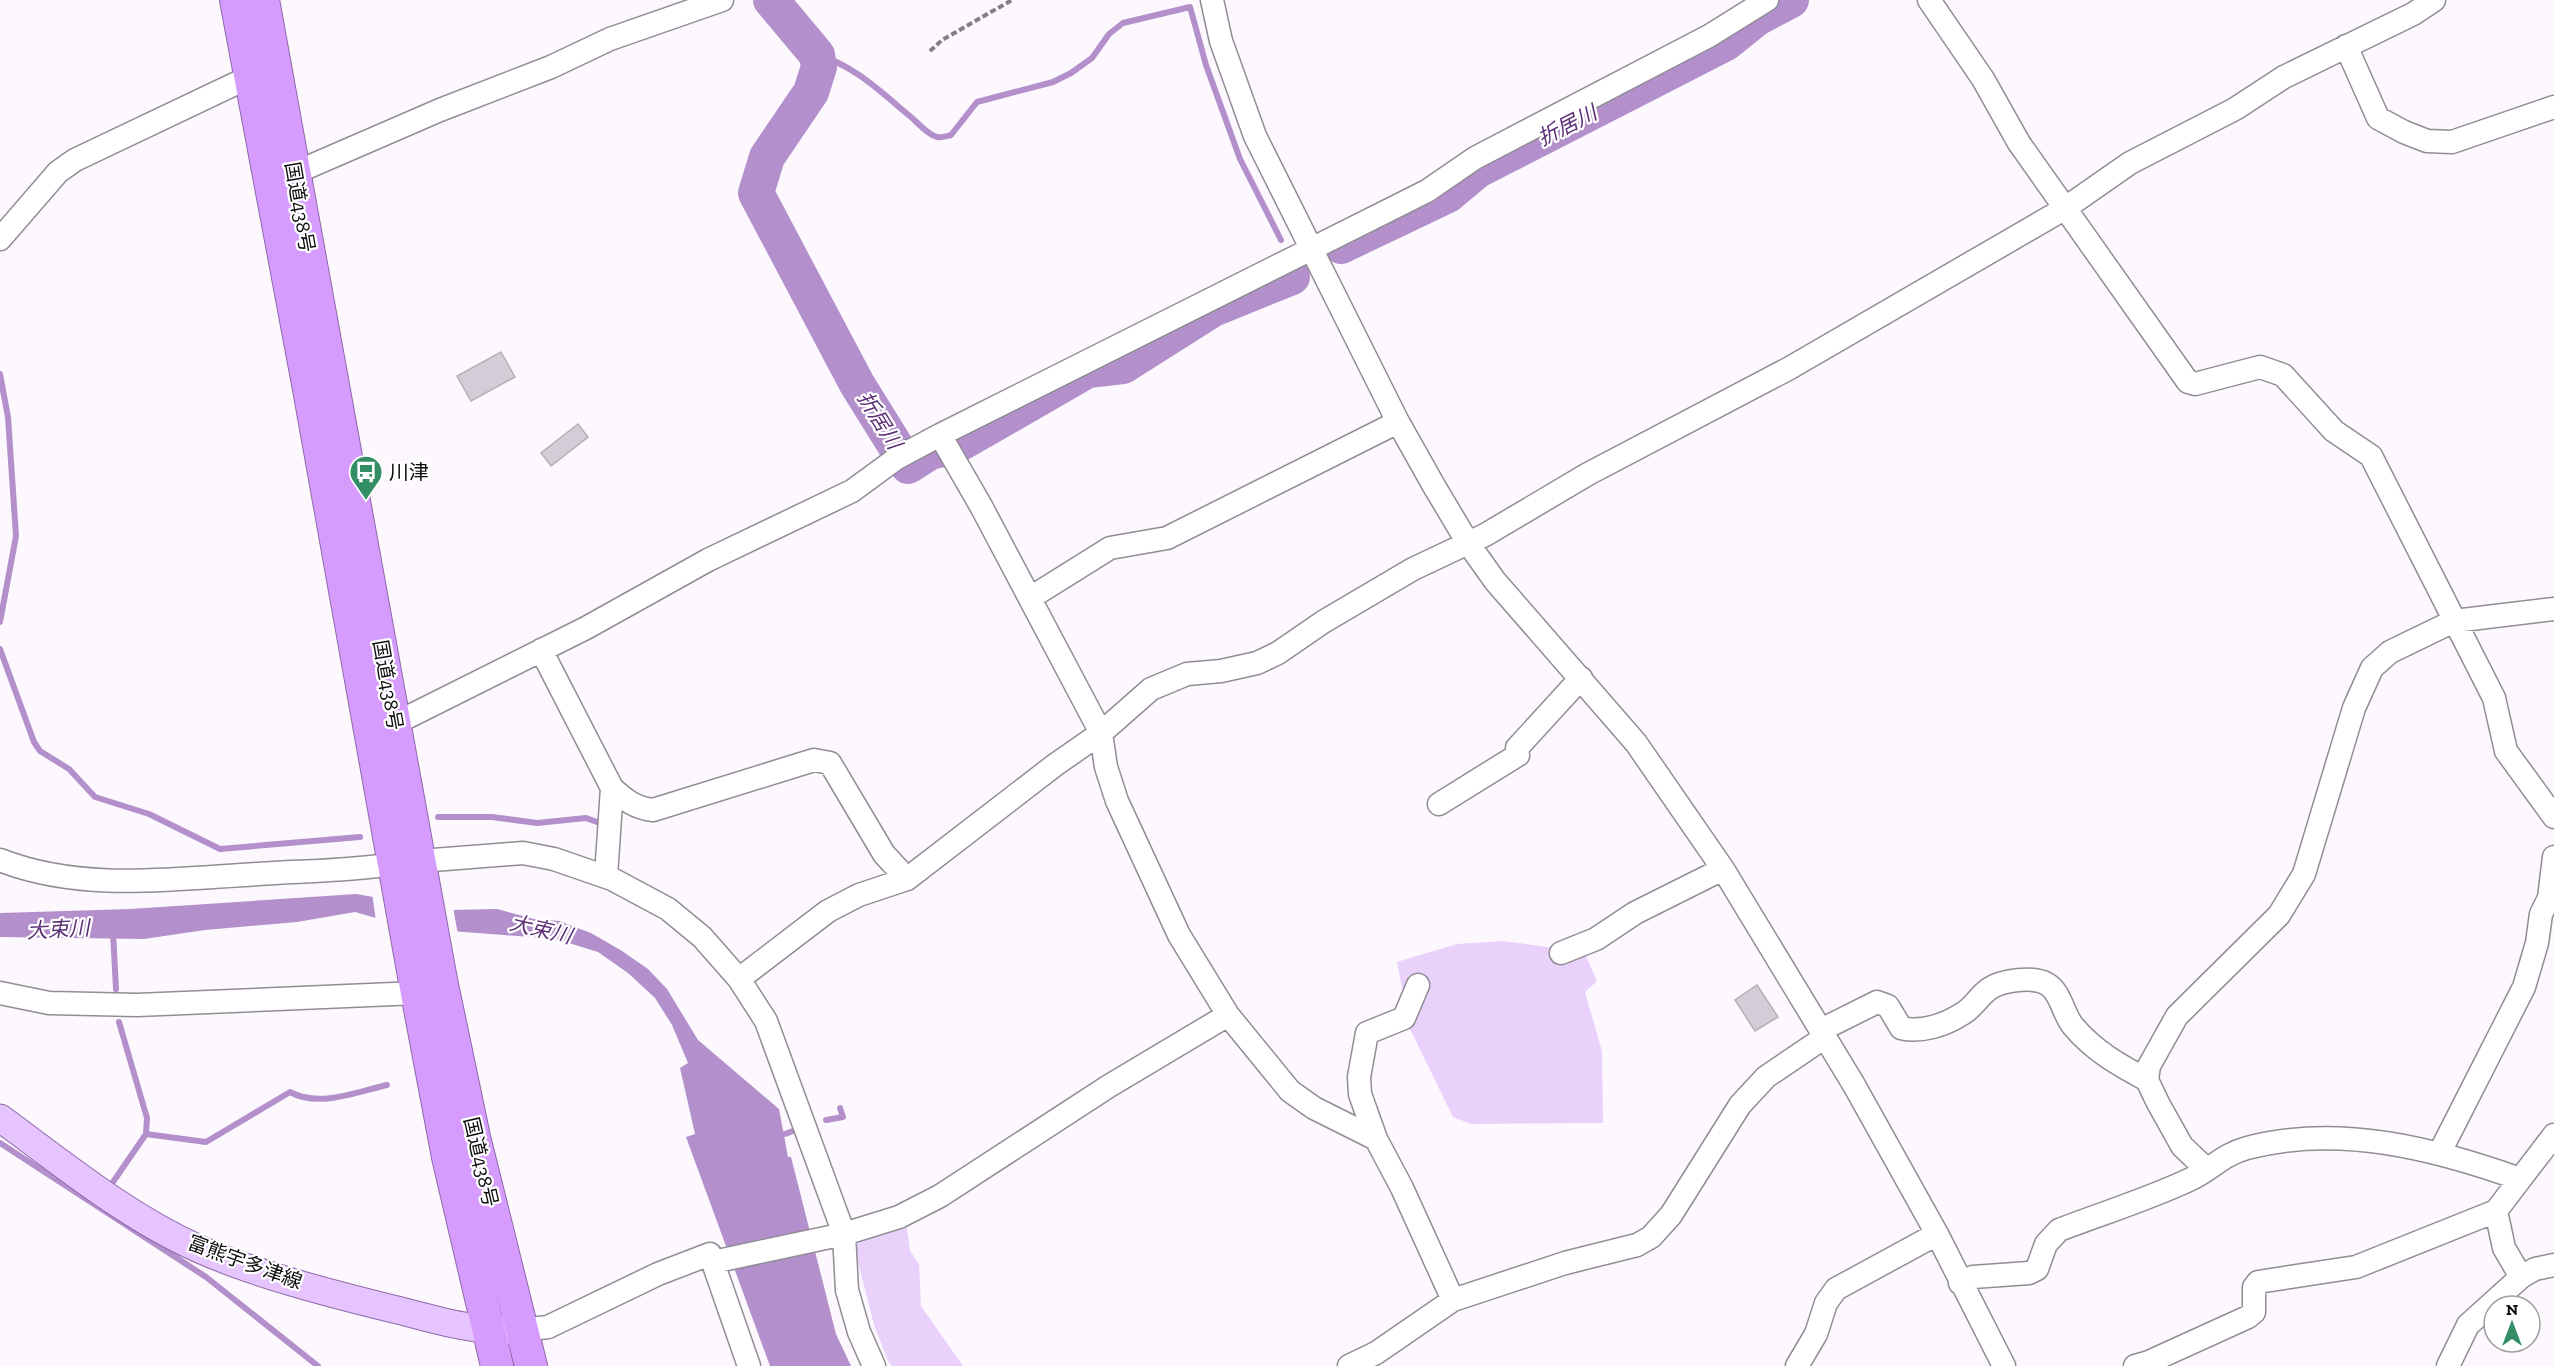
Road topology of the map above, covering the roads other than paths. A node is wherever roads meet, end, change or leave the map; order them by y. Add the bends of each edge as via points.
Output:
1 (236, 0) edge
2 (263, 0) edge
3 (722, 0) edge
4 (1212, 0) edge
5 (1767, 0) edge
6 (1929, 0) edge
7 (2434, 0) edge
8 (2346, 46) junction
9 (262, 71) junction
10 (2554, 107) edge
11 (282, 178) junction
12 (2064, 208) junction
13 (0, 239) edge
14 (1310, 250) junction
15 (1398, 422) junction
16 (946, 444) junction
17 (1468, 543) junction
18 (1030, 598) junction
19 (2554, 609) edge
20 (2454, 621) junction
21 (541, 651) junction
22 (1581, 678) junction
23 (382, 729) junction
24 (1101, 733) junction
25 (612, 788) junction
26 (1439, 804) dead end
27 (2554, 817) edge
28 (2554, 857) edge
29 (0, 860) edge
30 (408, 866) junction
31 (1722, 869) junction
32 (606, 876) junction
33 (907, 879) junction
34 (1561, 953) dead end
35 (739, 979) junction
36 (1418, 985) dead end
37 (425, 986) junction
38 (0, 993) edge
39 (1228, 1016) junction
40 (1823, 1034) junction
41 (2147, 1080) junction
42 (0, 1118) edge
43 (2554, 1135) edge
44 (1376, 1139) junction
45 (2439, 1154) junction
46 (2205, 1168) junction
47 (2520, 1179) junction
48 (2496, 1212) junction
49 (844, 1234) junction
50 (1937, 1234) junction
51 (716, 1261) junction
52 (2554, 1265) edge
53 (2521, 1277) junction
54 (1960, 1283) junction
55 (1453, 1300) junction
56 (522, 1330) junction
57 (487, 1331) junction
58 (497, 1366) edge
59 (531, 1366) edge
60 (749, 1366) edge
61 (874, 1366) edge
62 (1349, 1366) edge
63 (1797, 1366) edge
64 (2004, 1366) edge
65 (2135, 1366) edge
66 (2448, 1366) edge

1 - 9 highway, 国道438号
2 - 9 highway, 国道438号
3 - 11 street via 610,39
4 - 14 street via 1243,106
5 - 14 street via 1709,36 1475,158 1426,191
6 - 12 street
7 - 8 street
8 - 10 street via 2378,118 2427,141 2452,142
8 - 12 street via 2130,163
9 - 11 highway, 国道438号
9 - 13 street via 75,160 58,172
11 - 23 highway, 国道438号
12 - 17 street via 1788,369 1588,474
12 - 20 street via 2188,382 2195,384 2260,368 2271,369 2283,375 2334,430 2371,456
14 - 15 street
14 - 16 street
15 - 17 street
15 - 18 street via 1167,538 1110,548
16 - 18 street
16 - 21 street via 902,456 852,491 708,560
17 - 22 street via 1538,633
17 - 24 street via 1413,569 1257,663 1168,680 1151,689
18 - 24 street
19 - 20 street
20 - 27 street via 2494,698 2506,751
20 - 41 street via 2390,652 2372,668 2354,708 2304,874 2292,898 2177,1016 2149,1066
21 - 23 street
21 - 25 street
22 - 26 street via 1517,748 1518,755
22 - 31 street via 1636,743
23 - 30 highway, 国道438号
24 - 33 street
24 - 39 street via 1117,801 1179,935
25 - 32 street
25 - 33 street via 625,800 652,810 814,760 824,761 830,763 884,854
28 - 45 street via 2549,898 2541,914 2524,987
29 - 30 street via 96,881
30 - 32 street via 523,853
30 - 37 highway, 国道438号
31 - 34 street via 1635,913 1596,939
31 - 40 street
32 - 35 street via 668,909 702,937
33 - 35 street via 828,911
35 - 49 street via 766,1021
36 - 44 street via 1404,1017 1367,1033 1360,1094
37 - 38 street via 137,1005 49,1003
37 - 56 highway, 国道438号 via 474,1137
37 - 57 highway, 国道438号 via 448,1157
39 - 44 street via 1290,1091 1314,1108
39 - 49 street via 1109,1086 940,1196 899,1217
40 - 41 street via 1876,1002 1888,1006 1901,1028 1924,1029 1962,1014 1990,988 2031,980 2048,984 2071,1024 2109,1060
40 - 50 street
40 - 55 street via 1766,1077 1740,1105 1671,1215 1651,1238
41 - 46 street via 2182,1146
42 - 57 main road, 富熊宇多津線 via 106,1196 197,1248 364,1302
43 - 47 street
44 - 55 street
45 - 46 street via 2387,1142 2308,1138 2245,1149
45 - 47 street
46 - 54 street via 2193,1178 2059,1230 2046,1244 2037,1269 2029,1273 1973,1277
47 - 48 street
48 - 53 street via 2504,1248
48 - 65 street via 2356,1268 2258,1282 2254,1287 2254,1312 2248,1317
49 - 51 street
49 - 61 street via 847,1290
50 - 54 street
50 - 63 street via 1836,1289
51 - 56 street via 710,1254 658,1274 548,1327
51 - 60 street
52 - 53 street
53 - 66 street via 2468,1325
54 - 64 street
55 - 62 street via 1376,1353
56 - 57 main road, 富熊宇多津線
56 - 59 highway, 国道438号
57 - 58 highway, 国道438号

